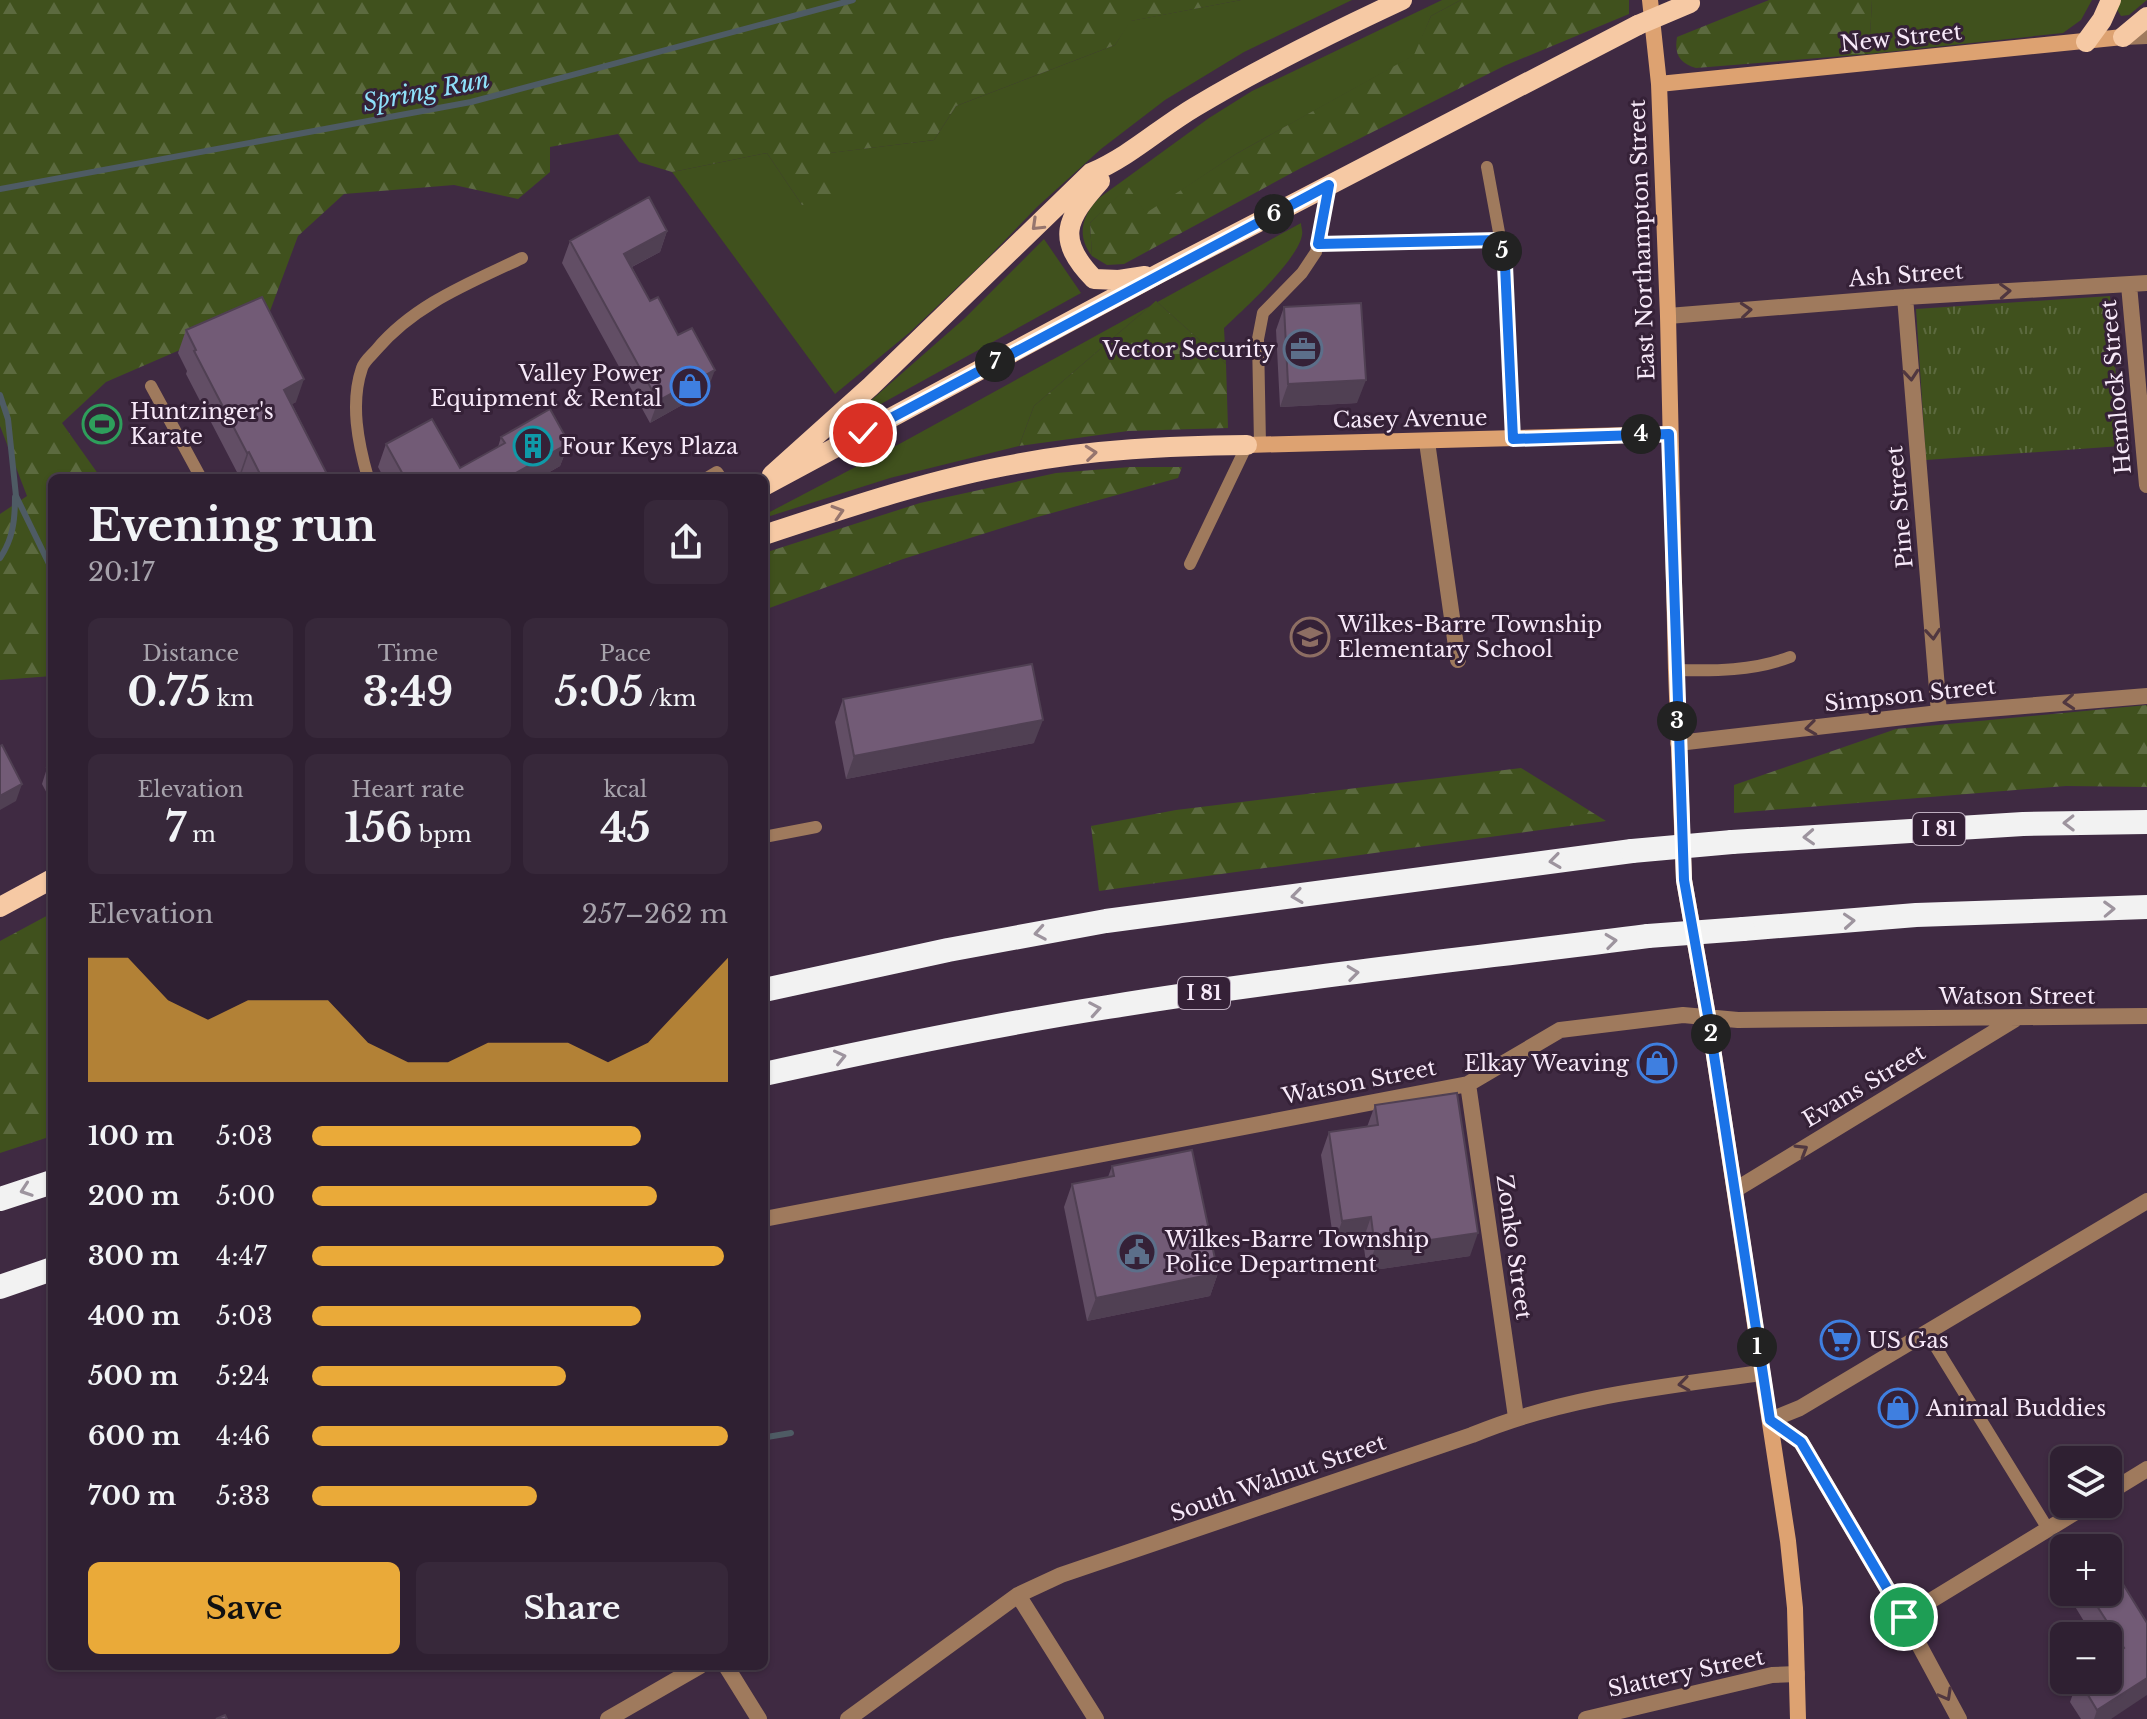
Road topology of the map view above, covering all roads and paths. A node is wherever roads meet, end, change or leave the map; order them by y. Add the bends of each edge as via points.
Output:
1 (1402, 0) edge
2 (1650, 0) edge
3 (2111, 0) edge
4 (1695, 2) edge
5 (2147, 17) edge
6 (2147, 36) edge
7 (2123, 37) junction
8 (2086, 42) junction
9 (1659, 84) junction
10 (1119, 161) junction
11 (1487, 167) dead end
12 (1329, 185) junction
13 (1500, 240) junction
14 (1318, 244) junction
15 (522, 258) dead end
16 (1160, 273) junction
17 (2147, 283) edge
18 (2129, 285) junction
19 (1905, 297) junction
20 (1668, 316) junction
21 (151, 386) dead end
22 (1669, 434) junction
23 (1513, 439) junction
24 (1427, 442) junction
25 (1254, 445) junction
26 (199, 474) edge
27 (367, 474) edge
28 (768, 480) edge
29 (768, 483) edge
30 (2147, 485) edge
31 (768, 534) edge
32 (1190, 564) dead end
33 (1790, 657) dead end
34 (1458, 660) dead end
35 (1676, 670) junction
36 (2147, 696) edge
37 (1939, 713) junction
38 (1678, 743) junction
39 (2147, 822) edge
40 (816, 827) dead end
41 (768, 836) edge
42 (48, 881) edge
43 (0, 907) edge
44 (2147, 907) edge
45 (768, 989) edge
46 (1708, 1016) junction
47 (2147, 1016) edge
48 (2015, 1019) junction
49 (768, 1073) edge
50 (1468, 1084) junction
51 (48, 1183) edge
52 (1735, 1190) junction
53 (0, 1199) edge
54 (2147, 1201) edge
55 (768, 1218) edge
56 (48, 1270) edge
57 (0, 1287) edge
58 (1926, 1331) junction
59 (1761, 1373) junction
60 (1516, 1417) junction
61 (1770, 1420) junction
62 (2147, 1469) edge
63 (2122, 1484) edge
64 (2066, 1518) edge
65 (2048, 1529) junction
66 (1018, 1595) junction
67 (1904, 1617) junction
68 (693, 1670) edge
69 (728, 1670) edge
70 (1797, 1674) junction
71 (608, 1719) edge
72 (759, 1719) edge
73 (848, 1719) edge
74 (1096, 1719) edge
75 (1586, 1719) edge
76 (1798, 1719) edge
77 (1959, 1719) edge

1 - 10 main road via 1245,78
2 - 9 main road, East Northampton Street
3 - 8 main road
4 - 12 main road, bridge via 1638,25
5 - 7 main road
6 - 7 street, New Street
7 - 8 main road, New Street
8 - 9 main road, New Street
9 - 20 main road, East Northampton Street
10 - 16 main road via 1078,206 1068,240 1077,261 1094,279
10 -> 28 main road via 1091,173
11 - 13 lane
12 - 14 lane
12 - 16 main road
13 - 14 lane
13 - 23 lane
14 - 25 lane via 1302,273 1263,313
15 - 27 lane via 422,307 362,365 356,423
16 - 29 main road
17 - 18 street, Ash Street
19 -> 18 street, Ash Street
18 - 30 street, Hemlock Street
20 -> 19 street, Ash Street
19 -> 37 street, Pine Street
20 - 22 main road, East Northampton Street
21 - 26 lane
22 - 23 main road, Casey Avenue
22 - 35 main road, East Northampton Street
23 - 24 main road, Casey Avenue
24 - 25 main road, Casey Avenue
24 - 34 street
31 -> 25 main road via 1016,464 1152,446
25 - 32 lane
33 - 35 lane via 1721,671
35 - 38 main road, East Northampton Street
36 -> 37 street, Simpson Street
37 -> 38 street, Simpson Street
38 - 46 main road, East Northampton Street via 1684,880
39 -> 45 highway, I 81, bridge via 2023,824 1632,851 1106,921
40 - 41 lane
42 - 43 main road
49 -> 44 highway, I 81, bridge via 1107,1007 1648,936 1916,915
46 - 48 street, Watson Street
46 - 50 street, Watson Street via 1560,1030
46 - 52 main road, East Northampton Street
47 - 48 street, Watson Street
52 -> 48 street, Evans Street
50 - 55 street, Watson Street
50 - 60 street, Zonko Street
51 -> 53 highway
52 - 59 main road, East Northampton Street
54 - 58 street
56 - 57 highway
58 - 61 street via 1800,1408
58 - 65 lane
59 -> 60 street, South Walnut Street via 1595,1397
59 - 61 main road, East Northampton Street
60 - 66 street, South Walnut Street via 1061,1575
61 - 67 street via 1801,1442
61 - 70 main road, East Northampton Street via 1788,1541
62 - 63 street
64 - 65 street
65 - 67 street
66 - 73 street, South Walnut Street
66 - 74 street
67 -> 77 street
68 - 71 street
69 - 72 street
70 - 75 street, Slattery Street via 1772,1675
70 - 76 main road, East Northampton Street

